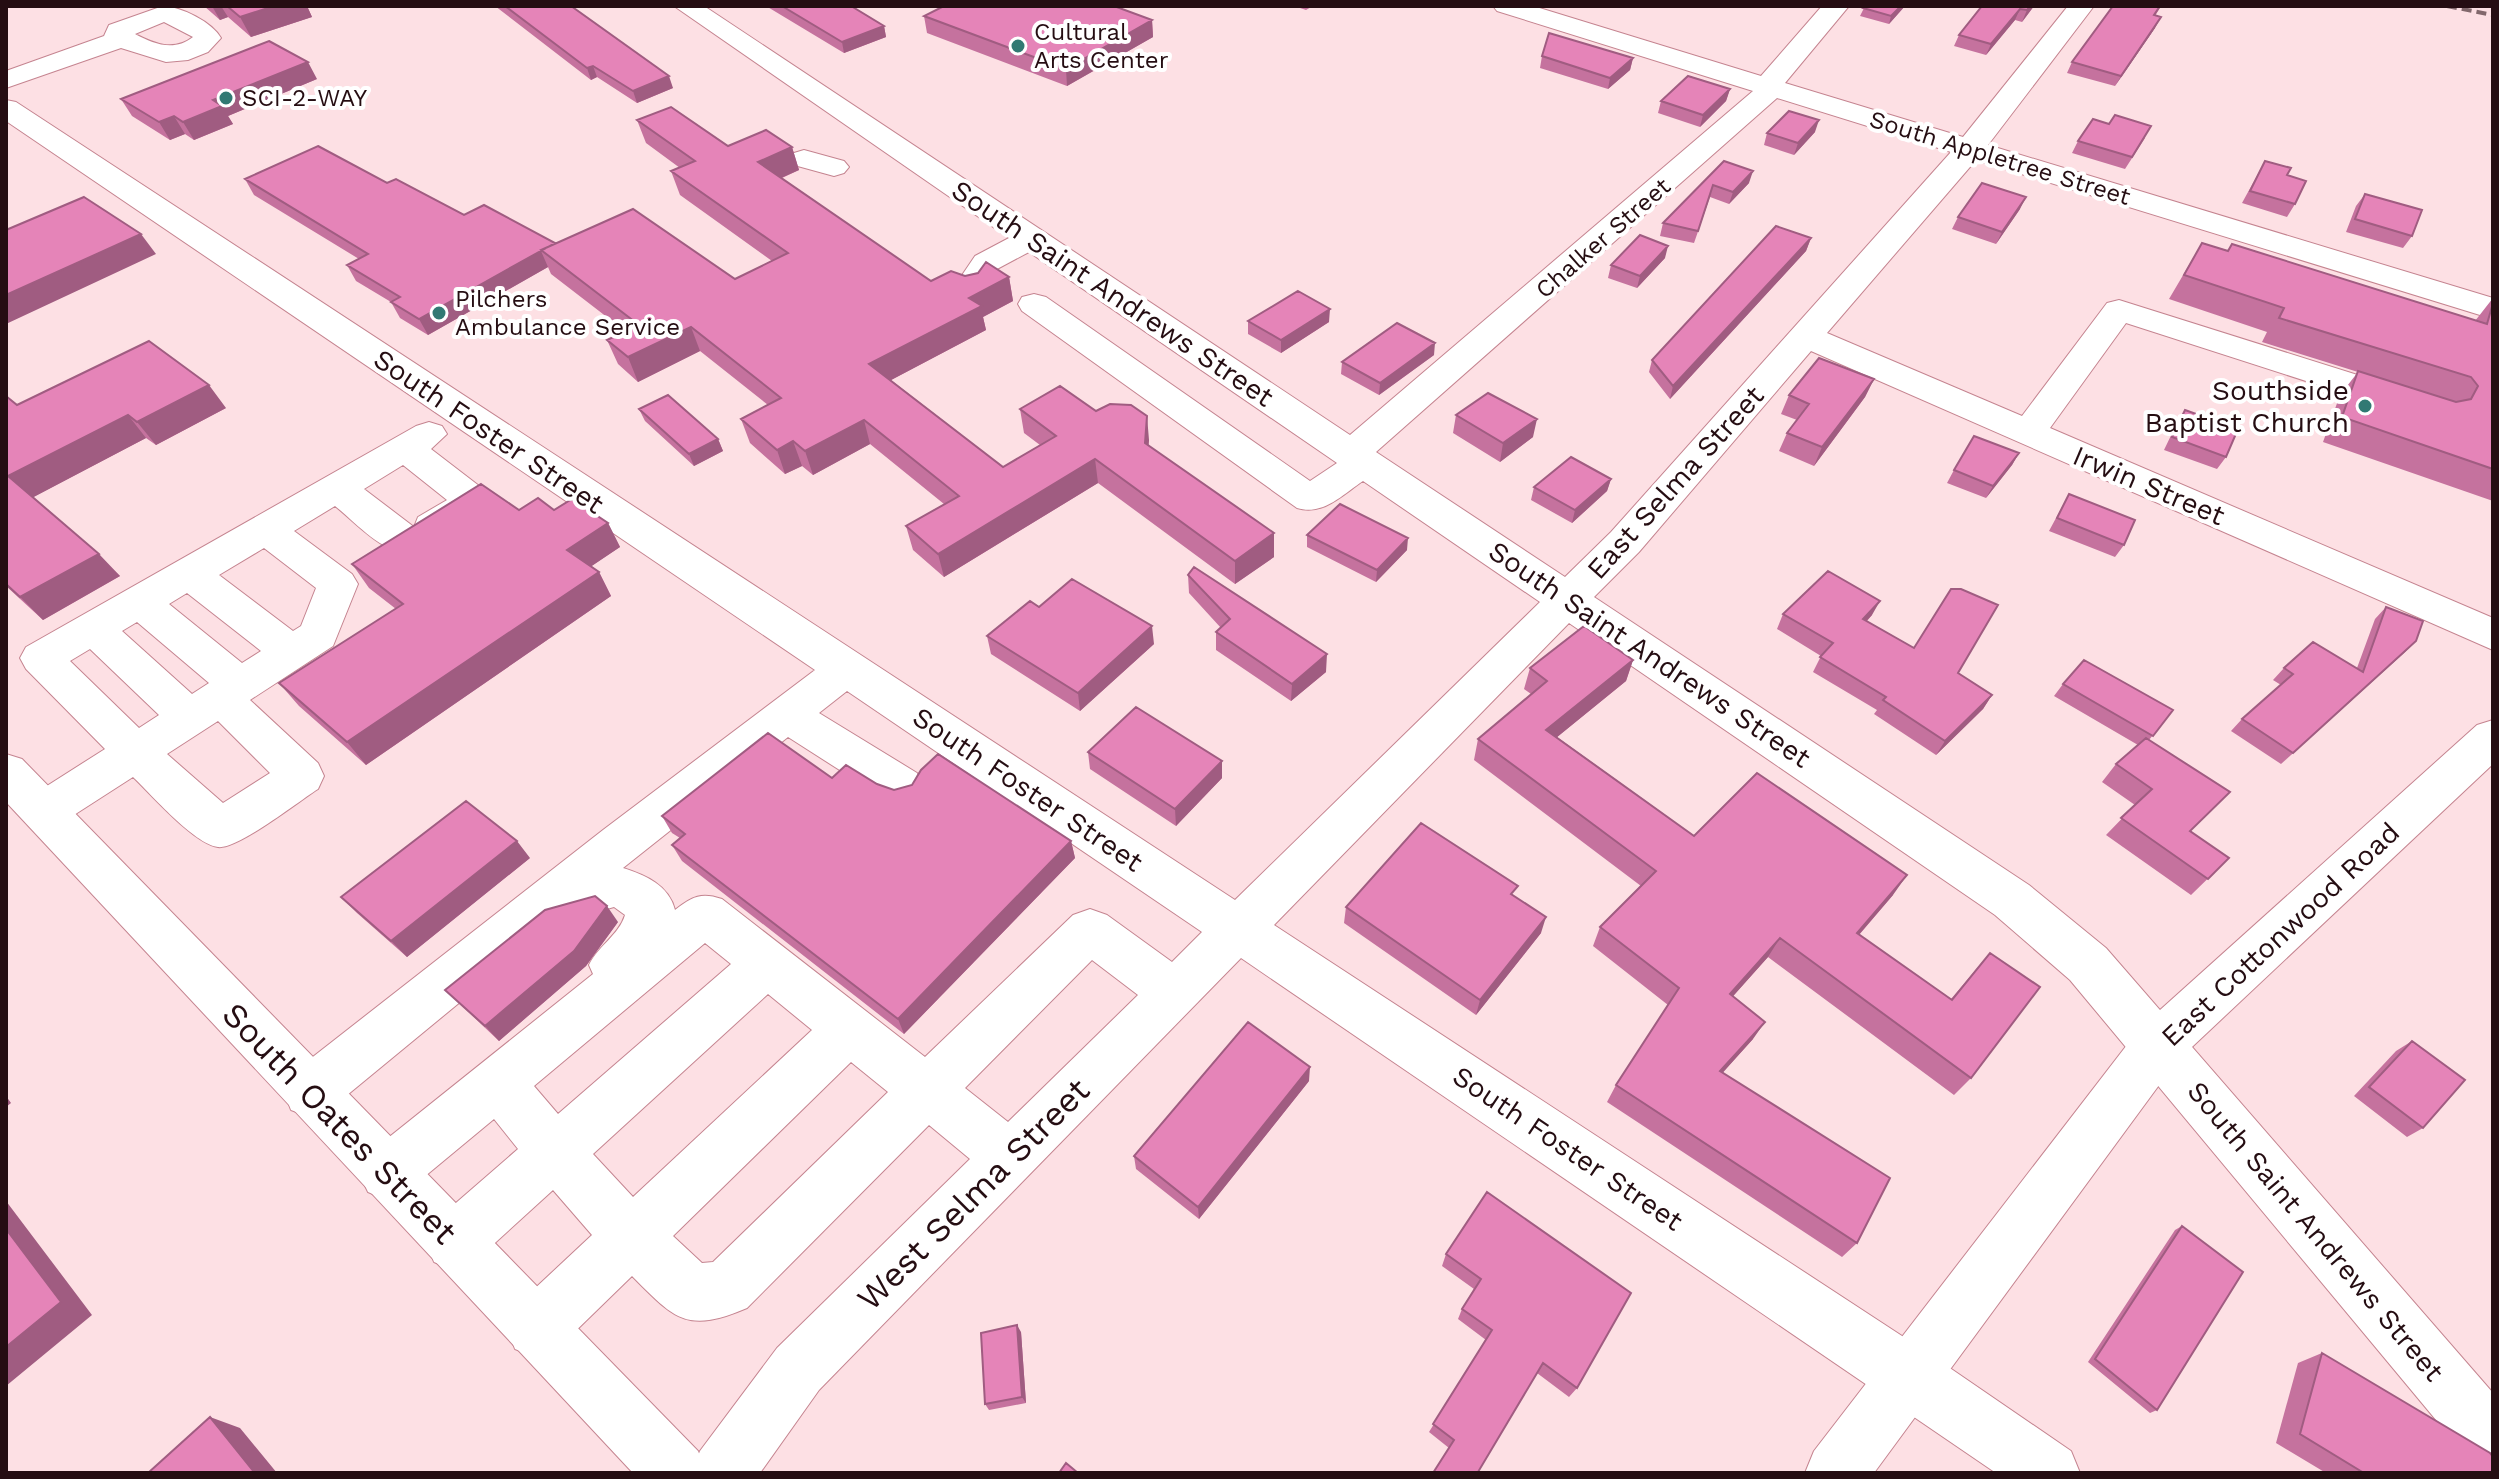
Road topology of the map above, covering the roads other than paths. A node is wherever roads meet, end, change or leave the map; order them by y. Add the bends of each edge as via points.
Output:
1 (687, 6) edge
2 (1506, 6) edge
3 (1836, 6) edge
4 (2081, 6) edge
5 (170, 9) edge
6 (123, 38) junction
7 (6, 80) edge
8 (1769, 87) junction
9 (6, 108) edge
10 (1970, 148) junction
11 (795, 149) edge
12 (834, 167) dead end
13 (1033, 239) junction
14 (1089, 277) junction
15 (970, 287) edge
16 (2493, 309) edge
17 (1805, 336) junction
18 (1235, 374) junction
19 (1181, 406) junction
20 (2436, 412) edge
21 (463, 414) junction
22 (2028, 433) junction
23 (405, 448) junction
24 (1358, 457) junction
25 (337, 488) junction
26 (266, 530) junction
27 (371, 562) junction
28 (189, 573) junction
29 (1569, 599) junction
30 (139, 602) junction
31 (93, 628) junction
32 (2493, 635) edge
33 (291, 652) junction
34 (846, 669) junction
35 (217, 700) junction
36 (897, 702) junction
37 (787, 715) junction
38 (2493, 737) edge
39 (843, 749) junction
40 (136, 753) junction
41 (6, 772) edge
42 (901, 786) edge
43 (44, 811) junction
44 (619, 844) junction
45 (543, 905) junction
46 (705, 914) junction
47 (1239, 929) junction
48 (767, 963) junction
49 (1174, 993) junction
50 (848, 1030) junction
51 (2158, 1045) junction
52 (499, 1083) junction
53 (925, 1089) junction
54 (310, 1092) junction
55 (554, 1153) junction
56 (1010, 1157) junction
57 (387, 1173) junction
58 (631, 1239) junction
59 (454, 1242) junction
60 (536, 1328) junction
61 (1907, 1374) junction
62 (2493, 1440) edge
63 (676, 1473) edge
64 (722, 1473) edge
65 (1836, 1473) edge
66 (2049, 1473) edge

1 - 13 street, South Saint Andrews Street
2 - 8 street, South Appletree Street
3 - 8 street, Chalker Street
4 - 10 street, East Selma Street
5 - 6 street via 118,31
5 - 6 street via 206,34 205,42 159,55
6 - 7 street
8 - 10 street, South Appletree Street
8 - 24 street, Chalker Street via 1764,97
9 - 21 street, South Foster Street
10 - 16 street, South Appletree Street
10 - 17 street, East Selma Street
11 - 12 street
13 - 14 street, South Saint Andrews Street
13 - 15 street via 983,264 972,275
14 - 18 street, South Saint Andrews Street
14 - 19 street via 1017,306
17 - 22 street, Irwin Street
17 - 29 street, East Selma Street
18 - 19 street
18 - 24 street, South Saint Andrews Street
19 - 24 street, Chalker Street via 1310,499
20 - 22 street via 2119,310
21 - 23 street
21 - 34 street, South Foster Street
22 - 32 street, Irwin Street
23 - 25 street
23 - 27 street via 474,501
24 - 29 street, South Saint Andrews Street
25 - 26 street
25 - 27 street
26 - 27 street
26 - 28 street
27 - 33 street via 318,635
28 - 30 street
28 - 33 street
29 - 47 street, East Selma Street
29 - 51 street, South Saint Andrews Street via 2012,900 2088,964
30 - 31 street
30 - 35 street
31 - 35 street
31 - 40 street via 41,658
33 - 35 street
34 - 36 street, South Foster Street
34 - 37 street
35 - 40 street
35 - 40 street via 302,776 220,829
36 - 39 street
36 - 47 street, South Foster Street
37 - 39 street
37 - 44 street
38 - 51 street, East Cottonwood Road
39 - 42 street
40 - 43 street
41 - 43 street, South Oates Street
43 - 54 street, South Oates Street
44 - 45 street
44 - 46 street
45 - 52 street via 603,886 632,890 651,907 648,926 635,947 544,1021
45 - 54 street
46 - 48 street
46 - 52 street
47 - 49 street, West Selma Street
47 - 61 street, South Foster Street
48 - 50 street
48 - 55 street
49 - 53 street via 1090,930
49 - 56 street, West Selma Street
50 - 53 street
50 - 58 street
51 - 61 street, East Cottonwood Road
51 - 62 street, South Saint Andrews Street
52 - 55 street
52 - 57 street
53 - 56 street
53 - 58 street via 727,1288 693,1294
54 - 57 street, South Oates Street
55 - 58 street
55 - 59 street
56 - 64 street, West Selma Street via 798,1369
57 - 59 street, South Oates Street
58 - 60 street
59 - 60 street, South Oates Street
60 - 63 street, South Oates Street
61 - 65 street, East Cottonwood Road
61 - 66 street, South Foster Street

